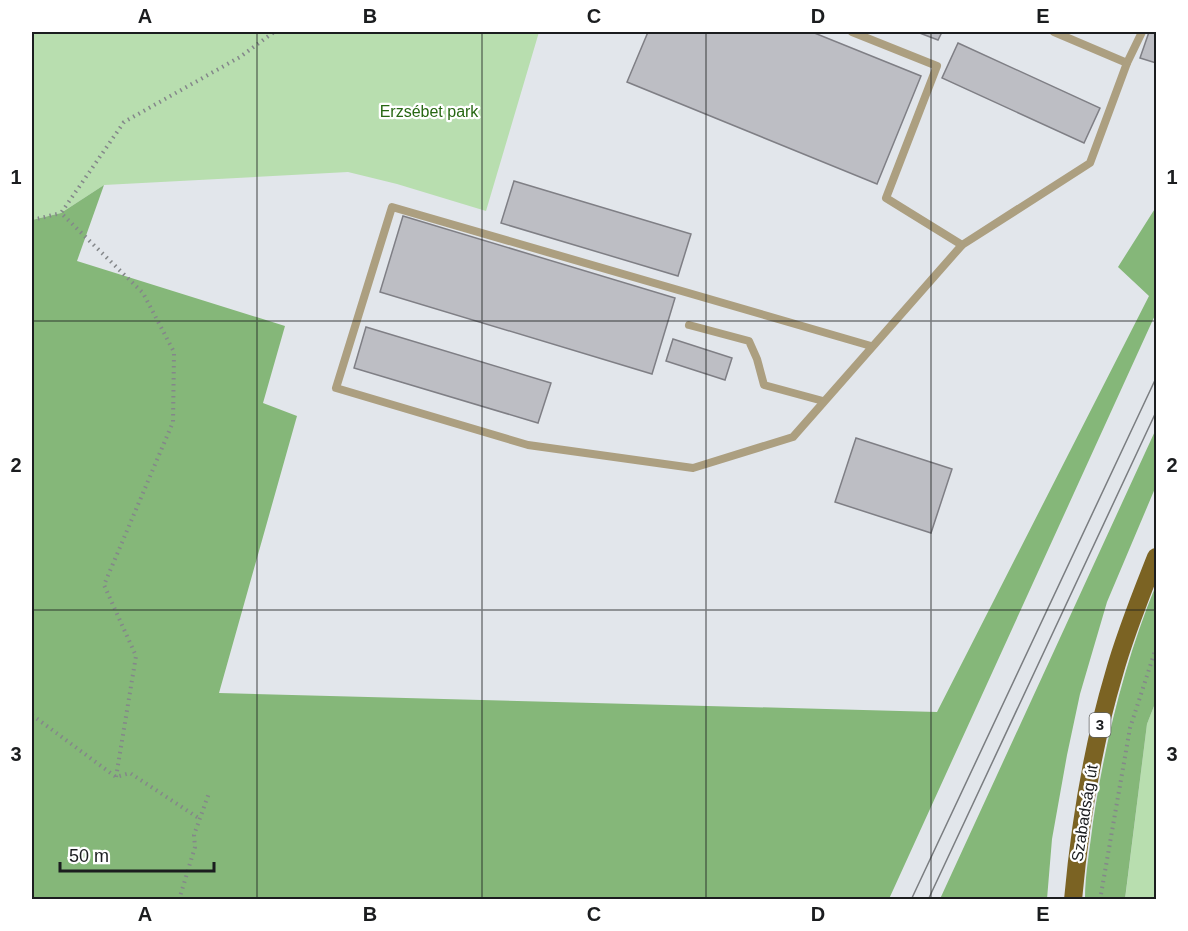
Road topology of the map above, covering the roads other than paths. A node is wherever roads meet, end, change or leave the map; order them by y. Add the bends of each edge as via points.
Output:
1 (852, 32) edge
2 (1054, 32) edge
3 (1142, 32) edge
4 (1127, 63) junction
5 (962, 245) junction
6 (689, 325) dead end
7 (871, 346) junction
8 (824, 401) junction
9 (1156, 557) edge
10 (1073, 900) edge

1 - 5 lane via 937,66 886,198
2 - 4 lane
3 - 4 lane
4 - 5 lane via 1090,163
5 - 7 lane
6 - 8 lane via 749,341 764,386
7 - 8 lane
7 - 8 lane via 392,207 336,388 528,445 693,468 792,437
9 - 10 main road, Szabadság út / 3 via 1114,673 1099,731 1081,823

